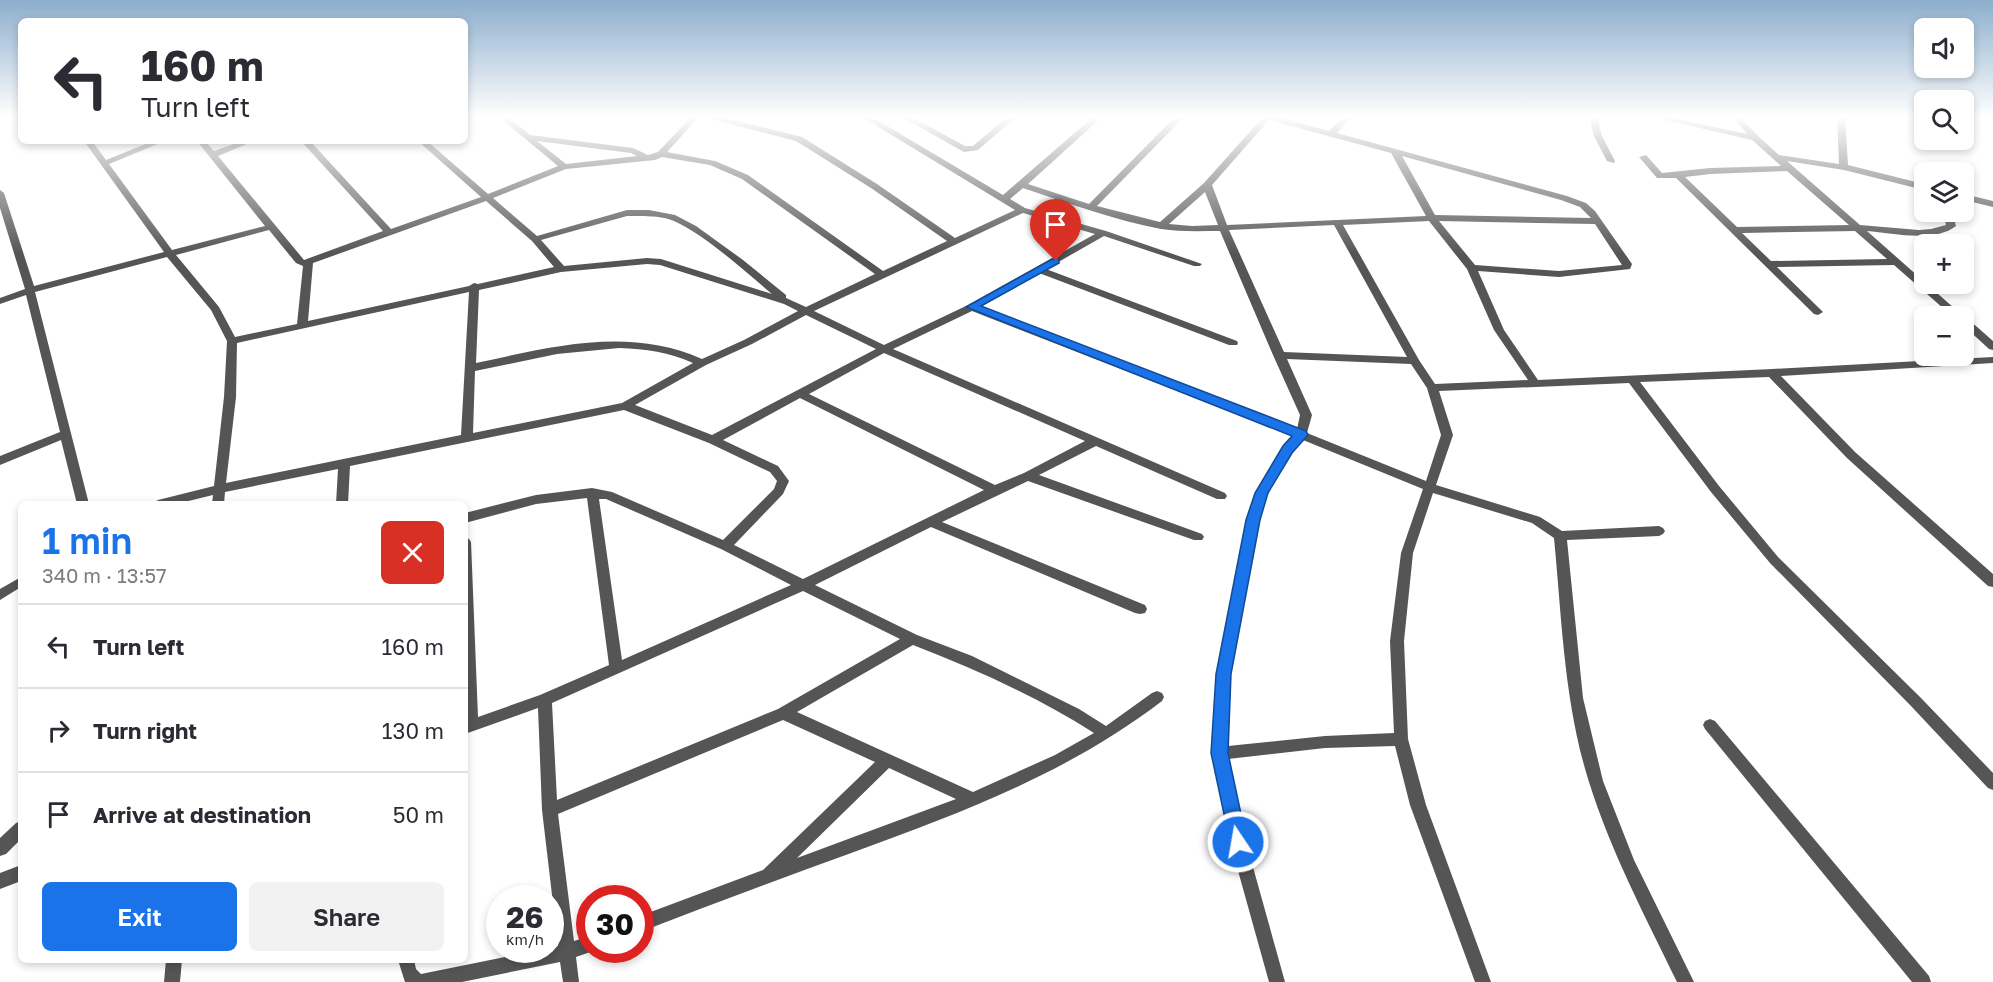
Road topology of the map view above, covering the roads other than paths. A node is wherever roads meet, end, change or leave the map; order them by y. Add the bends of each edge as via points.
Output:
1 (105, 163) edge
2 (218, 163) edge
3 (325, 163) edge
4 (447, 163) edge
5 (559, 163) edge
6 (602, 163) edge
7 (711, 163) edge
8 (837, 163) edge
9 (948, 163) edge
10 (1047, 163) edge
11 (1135, 163) edge
12 (1228, 163) edge
13 (1401, 163) edge
14 (1435, 163) edge
15 (1648, 163) edge
16 (1783, 163) edge
17 (1816, 163) edge
18 (1844, 163) edge
19 (564, 167) junction
20 (1844, 167) junction
21 (1789, 168) junction
22 (1678, 175) junction
23 (1914, 184) edge
24 (1208, 185) junction
25 (1021, 186) junction
26 (0, 193) edge
27 (1007, 196) junction
28 (486, 198) junction
29 (1974, 199) edge
30 (1993, 204) edge
31 (1092, 206) junction
32 (1022, 210) junction
33 (1432, 218) junction
34 (1596, 221) junction
35 (1337, 222) junction
36 (1950, 222) edge
37 (1161, 226) junction
38 (271, 227) junction
39 (1858, 228) junction
40 (1225, 229) junction
41 (1733, 230) junction
42 (389, 232) junction
43 (1103, 233) junction
44 (535, 239) junction
45 (955, 242) junction
46 (170, 254) junction
47 (308, 262) junction
48 (1896, 262) junction
49 (1197, 264) dead end
50 (1767, 264) junction
51 (1472, 268) junction
52 (561, 269) junction
53 (1040, 270) junction
54 (881, 274) junction
55 (474, 286) junction
56 (30, 290) junction
57 (0, 301) edge
58 (788, 302) junction
59 (1947, 306) edge
60 (972, 307) junction
61 (807, 310) junction
62 (1818, 312) dead end
63 (302, 325) junction
64 (1974, 330) edge
65 (232, 340) junction
66 (1233, 343) dead end
67 (1993, 347) edge
68 (884, 349) junction
69 (1278, 355) junction
70 (1993, 360) edge
71 (1414, 361) junction
72 (702, 363) junction
73 (471, 368) junction
74 (1772, 374) junction
75 (1632, 379) junction
76 (1535, 383) junction
77 (1432, 388) junction
78 (800, 394) junction
79 (625, 406) junction
80 (66, 434) junction
81 (1299, 434) junction
82 (467, 438) junction
83 (713, 440) junction
84 (1094, 442) junction
85 (0, 461) edge
86 (344, 464) junction
87 (1028, 477) junction
88 (1429, 487) junction
89 (219, 489) junction
90 (994, 490) junction
91 (592, 492) junction
92 (1221, 496) dead end
93 (82, 501) edge
94 (170, 501) edge
95 (218, 501) edge
96 (342, 501) edge
97 (468, 517) edge
98 (930, 522) junction
99 (1659, 531) dead end
100 (1560, 536) junction
101 (1198, 537) dead end
102 (725, 546) junction
103 (1993, 582) edge
104 (18, 583) edge
105 (803, 585) junction
106 (0, 595) edge
107 (1140, 609) dead end
108 (912, 639) junction
109 (616, 667) junction
110 (1157, 697) dead end
111 (545, 700) junction
112 (783, 713) junction
113 (1710, 725) dead end
114 (468, 727) edge
115 (1105, 733) junction
116 (1401, 739) junction
117 (1220, 753) junction
118 (887, 760) junction
119 (1993, 783) edge
120 (974, 800) junction
121 (550, 810) junction
122 (18, 831) edge
123 (0, 849) edge
124 (18, 874) edge
125 (767, 876) junction
126 (0, 881) edge
127 (654, 919) edge
128 (576, 949) edge
129 (568, 952) junction
130 (174, 963) edge
131 (407, 963) edge
132 (172, 982) edge
133 (571, 982) edge
134 (1277, 982) edge
135 (1482, 982) edge
136 (1686, 982) edge
137 (1923, 982) edge

1 - 46 street
2 - 38 street
3 - 42 street
4 - 28 street
5 - 19 street
6 - 19 street
7 - 54 street via 745,177
8 - 45 street
9 - 27 street
10 - 25 street
11 - 31 street
12 - 24 street
13 - 33 street
14 - 34 street via 1564,198 1583,205
15 - 22 street via 1660,176
16 - 21 street
17 - 20 street
18 - 20 street
19 - 28 street
20 - 23 street
21 - 22 street
21 - 39 street
22 - 41 street
24 - 37 street
24 - 40 street
25 - 27 street
25 - 31 street
26 - 56 street
27 - 32 street
28 - 42 street
28 - 44 street
29 - 30 street
31 - 37 street
32 - 43 street
32 - 45 street
33 - 34 street
33 - 35 street
33 - 51 street
34 - 51 street via 1627,267 1559,274
35 - 40 street
35 - 71 street
36 - 39 street via 1951,226 1944,230 1925,232
37 - 40 street
38 - 46 street
38 - 47 street via 299,261
39 - 41 street
39 - 48 street
40 - 69 street
41 - 50 street
42 - 47 street
43 - 49 street
43 - 53 street
44 - 52 street
44 - 58 street via 627,213 675,218 740,262
45 - 54 street
46 - 56 street
46 - 65 street via 215,309
47 - 63 street
48 - 50 street
48 - 59 street
50 - 62 street
51 - 76 street via 1498,330
52 - 55 street
52 - 58 street via 661,262
53 - 60 street
53 - 66 street
54 - 61 street
55 - 63 street
55 - 73 street
56 - 57 street
56 - 80 street
58 - 61 street
60 - 68 street
60 - 81 street
61 - 68 street
61 - 72 street
63 - 65 street
64 - 67 street
65 - 89 street
68 - 78 street
68 - 84 street
69 - 71 street
69 - 81 street via 1306,415
70 - 74 street
71 - 77 street
72 - 73 street via 692,356 657,348 596,345
72 - 79 street
73 - 82 street
74 - 75 street
74 - 103 street via 1814,419
75 - 76 street
75 - 119 street via 1774,560
76 - 77 street
77 - 88 street via 1447,435
78 - 83 street
78 - 90 street
79 - 82 street
79 - 83 street
80 - 85 street
80 - 93 street
81 - 88 street
81 - 117 street via 1261,493 1253,520 1224,674
82 - 86 street
83 - 102 street via 774,469 783,482 779,491
84 - 87 street
84 - 92 street
86 - 89 street
86 - 96 street
87 - 90 street
87 - 101 street
88 - 100 street via 1536,520
88 - 116 street via 1407,553 1397,641
89 - 94 street
89 - 95 street
90 - 98 street
91 - 97 street via 561,494
91 - 102 street via 608,495
91 - 109 street
98 - 105 street
98 - 107 street
99 - 100 street
100 - 136 street via 1576,698 1596,781 1627,863
102 - 105 street
104 - 106 lane
105 - 108 street
105 - 109 street
108 - 112 street
108 - 115 street via 967,660 1074,713
109 - 111 street
110 - 115 street
111 - 114 street
111 - 121 street
112 - 118 street
112 - 121 street
113 - 137 street
115 - 120 street via 1031,775
116 - 117 street
116 - 135 street via 1418,805
117 - 134 street via 1238,842
118 - 120 street
118 - 125 street
120 - 125 street
121 - 129 street
122 - 123 street
124 - 126 street
125 - 127 street
128 - 129 street
129 - 131 street via 422,982 411,976
129 - 133 street
130 - 132 street

